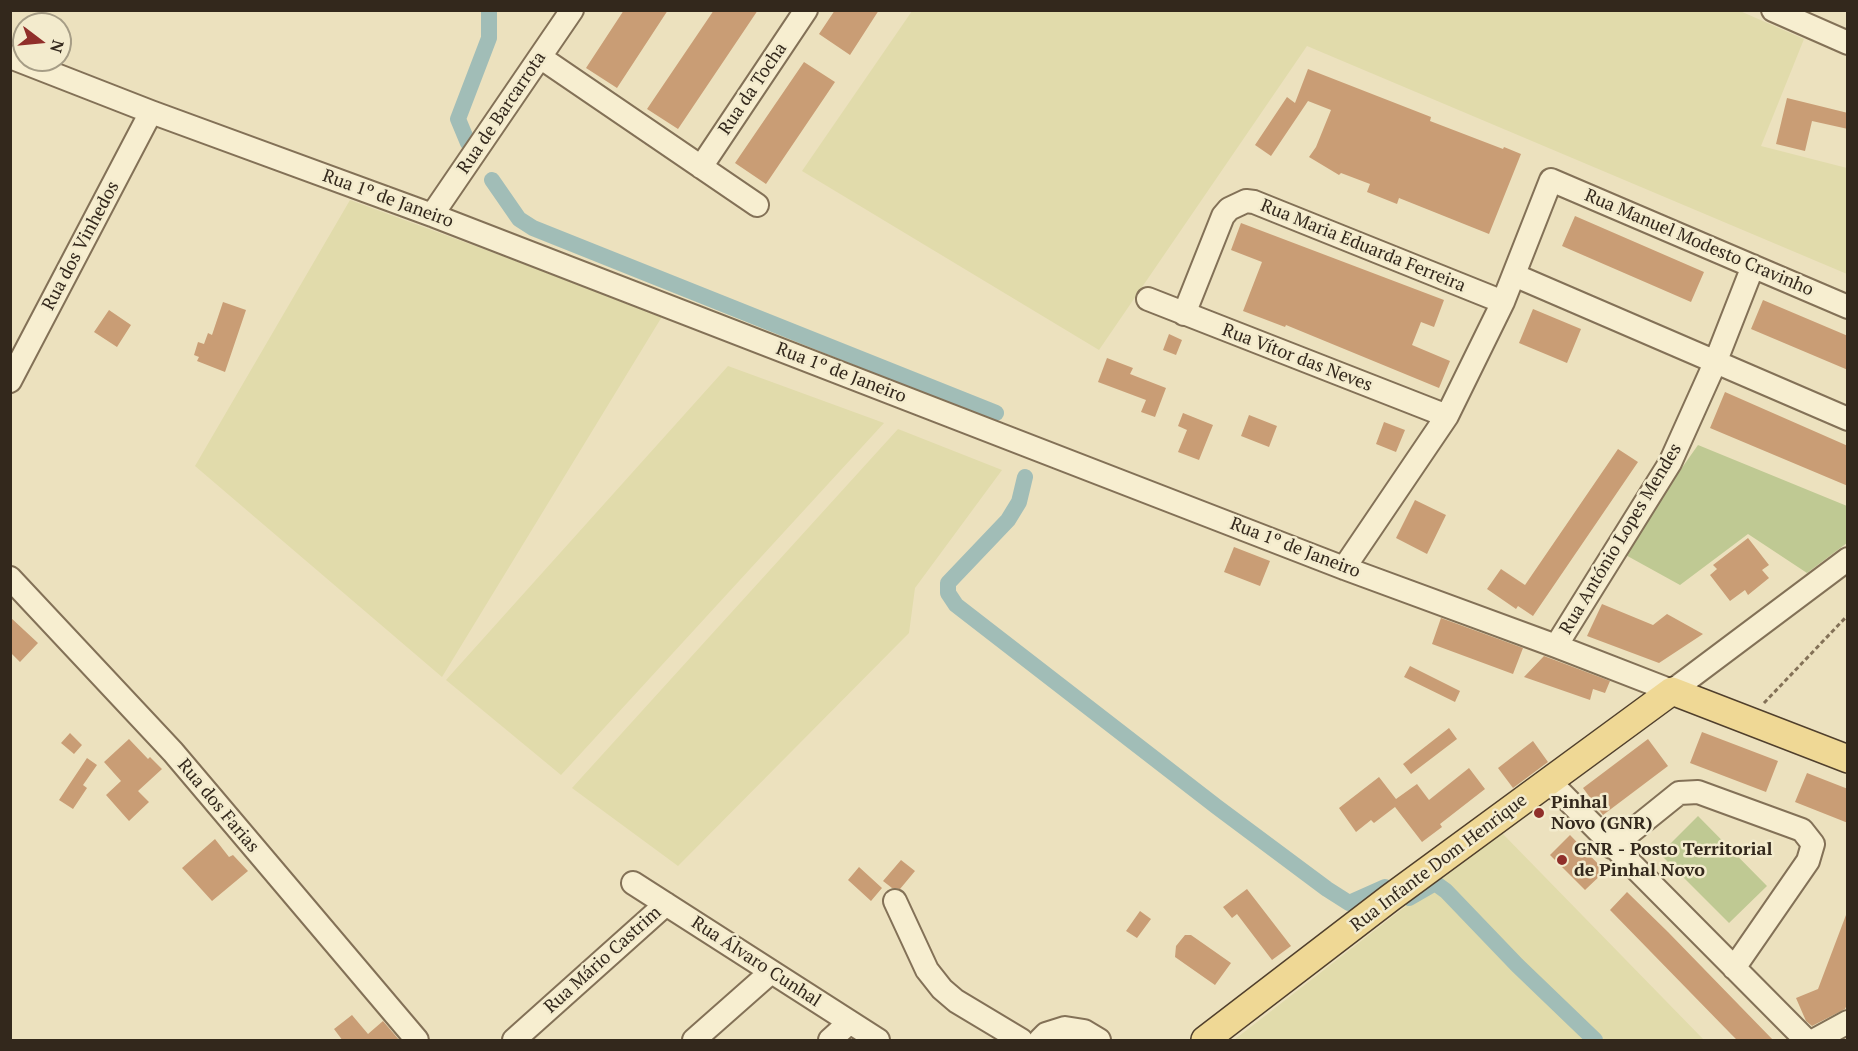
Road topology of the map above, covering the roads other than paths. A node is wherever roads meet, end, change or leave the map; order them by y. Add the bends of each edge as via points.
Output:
1 (572, 10) edge
2 (806, 10) edge
3 (1773, 10) edge
4 (1846, 39) edge
5 (10, 57) edge
6 (540, 57) junction
7 (152, 112) junction
8 (701, 167) junction
9 (757, 205) dead end
10 (432, 215) junction
11 (1753, 266) junction
12 (1514, 275) junction
13 (1148, 299) dead end
14 (1503, 302) junction
15 (1848, 307) edge
16 (1184, 314) junction
17 (1714, 363) junction
18 (10, 381) edge
19 (1448, 416) junction
20 (1848, 419) edge
21 (1848, 559) edge
22 (1344, 568) junction
23 (10, 578) edge
24 (1556, 646) junction
25 (1671, 691) junction
26 (1848, 759) edge
27 (1550, 782) junction
28 (1612, 847) junction
29 (633, 883) dead end
30 (895, 901) dead end
31 (666, 904) junction
32 (1734, 968) junction
33 (771, 972) junction
34 (850, 1022) junction
35 (1848, 1022) edge
36 (417, 1041) edge
37 (514, 1041) edge
38 (694, 1041) edge
39 (830, 1041) edge
40 (878, 1041) edge
41 (1021, 1041) edge
42 (1040, 1041) edge
43 (1100, 1041) edge
44 (1205, 1041) edge
45 (1806, 1041) edge
46 (1815, 1041) edge

1 - 6 street, Rua de Barcarrota
2 - 8 street, Rua da Tocha
3 - 4 street
5 - 7 street, Rua 1º de Janeiro
6 - 8 street
6 - 10 street, Rua de Barcarrota
7 - 10 street, Rua 1º de Janeiro
7 - 18 street, Rua dos Vinhedos
8 - 9 street
10 - 22 street, Rua 1º de Janeiro
11 - 12 street, Rua Manuel Modesto Cravinho via 1551,180
11 - 15 street, Rua Manuel Modesto Cravinho
11 - 17 street, Rua António Lopes Mendes
12 - 14 street
12 - 17 street
13 - 16 street, Rua Vítor das Neves
14 - 16 street, Rua Maria Eduarda Ferreira via 1246,201 1228,209 1219,223
14 - 19 street
16 - 19 street, Rua Vítor das Neves
17 - 20 street
17 - 24 street, Rua António Lopes Mendes via 1670,464
19 - 22 street
21 - 25 street, Rua Infante Dom Henrique
22 - 24 street, Rua 1º de Janeiro
23 - 36 street, Rua dos Farias via 173,752
24 - 25 street, Rua 1º de Janeiro
25 - 26 main road
25 - 27 main road, Rua Infante Dom Henrique
27 - 28 street
27 - 44 main road, Rua Infante Dom Henrique via 1390,898
28 - 32 street
28 - 32 street via 1679,793 1698,792 1802,830 1813,844 1808,861
29 - 31 street, Rua Álvaro Cunhal
30 - 41 street via 927,970 942,989
31 - 33 street, Rua Álvaro Cunhal
31 - 37 street, Rua Mário Castrim
32 - 45 street
33 - 34 street, Rua Álvaro Cunhal
33 - 38 street
34 - 39 street
34 - 40 street, Rua Álvaro Cunhal
35 - 46 street
42 - 43 street via 1046,1034 1065,1028 1084,1031

